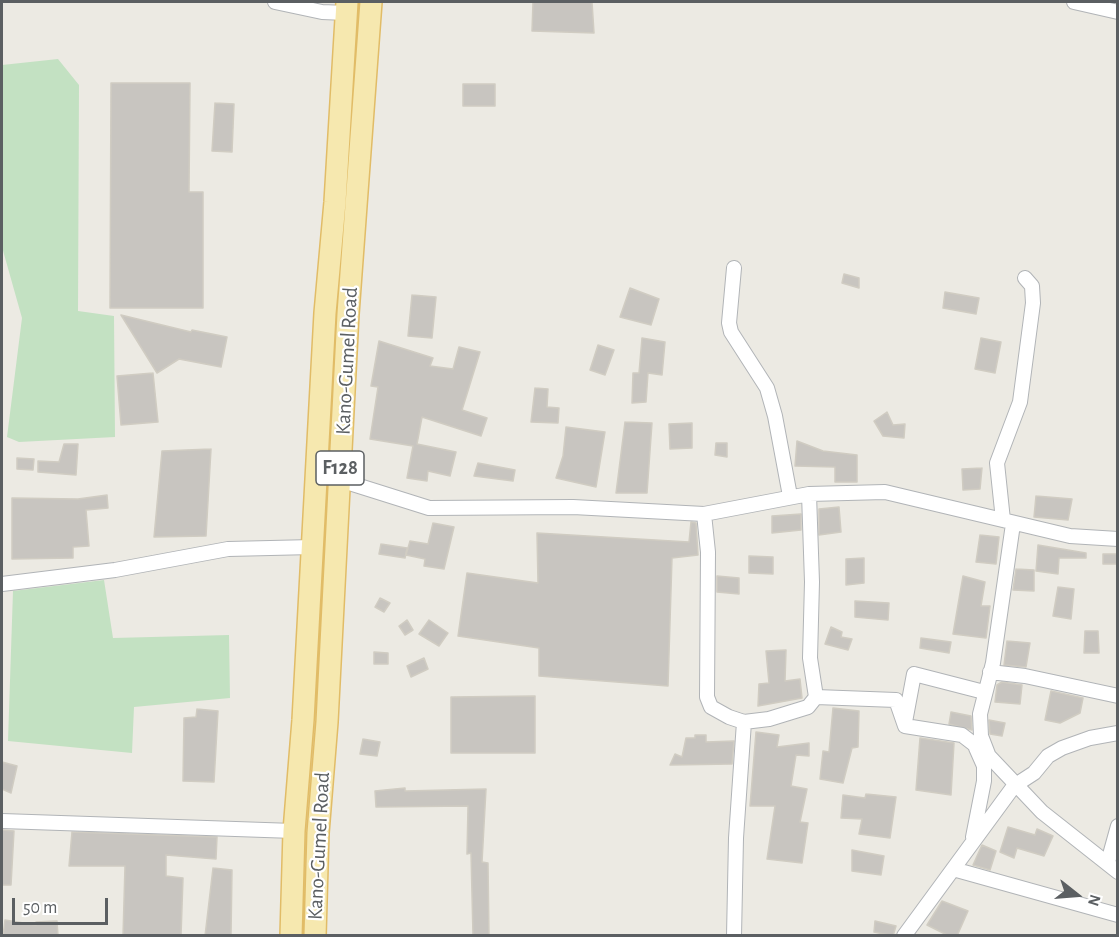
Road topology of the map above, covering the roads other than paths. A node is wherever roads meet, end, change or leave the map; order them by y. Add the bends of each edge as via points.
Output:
1 (274, 2) edge
2 (371, 2) edge
3 (1074, 2) edge
4 (347, 7) edge
5 (1118, 12) edge
6 (340, 98) junction
7 (364, 99) junction
8 (734, 268) dead end
9 (1024, 278) dead end
10 (340, 480) junction
11 (809, 494) junction
12 (790, 496) junction
13 (704, 514) junction
14 (1008, 522) junction
15 (1118, 539) edge
16 (313, 547) junction
17 (2, 584) edge
18 (990, 672) junction
19 (984, 692) junction
20 (1118, 696) edge
21 (816, 697) junction
22 (744, 722) junction
23 (905, 726) junction
24 (1118, 733) edge
25 (975, 745) junction
26 (988, 755) junction
27 (1014, 786) junction
28 (2, 821) edge
29 (1118, 826) edge
30 (294, 831) junction
31 (973, 839) junction
32 (1113, 867) edge
33 (953, 869) junction
34 (1118, 915) edge
35 (291, 936) edge
36 (315, 936) edge
37 (734, 936) edge
38 (904, 936) edge

1 - 4 street via 322,12
2 - 7 main road, Kano-Gumel Road / F128
3 - 5 street
4 - 6 main road, Kano-Gumel Road / F128
6 - 7 main road
6 - 16 main road, Kano-Gumel Road / F128
7 - 10 main road, Kano-Gumel Road / F128
8 - 12 street via 731,332 767,388
9 - 14 street via 1032,286 1033,303 1020,402 997,463
10 - 13 street via 429,508 573,507
10 - 36 main road, Kano-Gumel Road / F128
11 - 12 street
11 - 14 street via 885,492
11 - 21 street via 810,658
12 - 13 street
13 - 22 street via 708,552 706,694 714,709
14 - 15 street via 1070,536
14 - 18 street
16 - 17 street via 228,549 115,570
16 - 30 main road, Kano-Gumel Road / F128
18 - 19 street
18 - 20 street
19 - 23 street via 914,674
19 - 26 street via 981,736
21 - 22 street via 799,711
21 - 23 street via 896,700
22 - 37 street
23 - 25 street via 962,735
24 - 27 street via 1062,748
25 - 26 street
25 - 31 street via 984,766 984,781
26 - 27 street
27 - 31 street
27 - 32 street via 1084,848
28 - 30 street
29 - 32 street
30 - 35 main road, Kano-Gumel Road / F128
31 - 33 street
33 - 34 street
33 - 38 street

